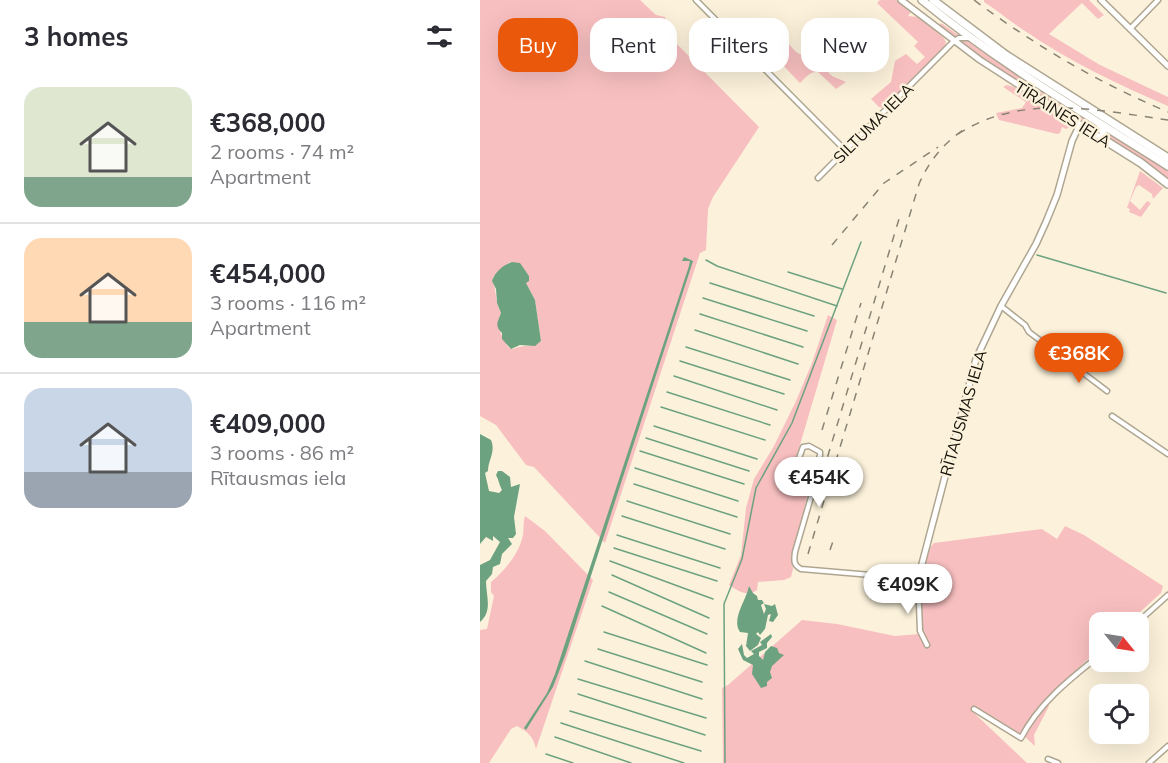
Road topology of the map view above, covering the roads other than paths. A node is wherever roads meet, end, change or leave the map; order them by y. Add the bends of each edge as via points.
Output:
1 (696, 0) edge
2 (901, 0) edge
3 (922, 0) edge
4 (933, 0) edge
5 (1101, 0) edge
6 (1158, 0) edge
7 (1130, 29) junction
8 (969, 38) junction
9 (953, 42) junction
10 (1168, 66) edge
11 (1080, 124) junction
12 (1101, 124) junction
13 (1106, 141) junction
14 (845, 150) junction
15 (1168, 156) edge
16 (1168, 166) edge
17 (818, 178) dead end
18 (1168, 184) edge
19 (1001, 306) junction
20 (1107, 392) dead end
21 (1112, 416) dead end
22 (1168, 454) edge
23 (813, 486) junction
24 (918, 579) junction
25 (1168, 595) edge
26 (1149, 612) edge
27 (927, 645) dead end
28 (1089, 664) edge
29 (974, 710) dead end
30 (1168, 746) edge
31 (1149, 763) edge

1 - 14 street
2 - 9 street, TĪRAINES IELA
3 - 8 highway
4 - 15 highway via 1006,55
5 - 7 street
6 - 7 street
7 - 10 street
8 - 9 street
8 - 12 highway
9 - 11 street, TĪRAINES IELA
9 - 14 street, SILTUMA IELA
11 - 13 street, TĪRAINES IELA
11 - 19 street, RĪTAUSMAS IELA via 1046,222
12 - 13 highway
12 - 16 highway
13 - 18 highway, TĪRAINES IELA
14 - 17 street, SILTUMA IELA
19 - 20 street
19 - 24 street, RĪTAUSMAS IELA via 974,365
21 - 22 street
23 - 23 street via 820,452 803,447 794,471 800,482
23 - 24 street via 795,552 796,567
24 - 27 street, RĪTAUSMAS IELA via 920,631
25 - 26 street
28 - 29 street via 1048,699 1021,738
30 - 31 street

